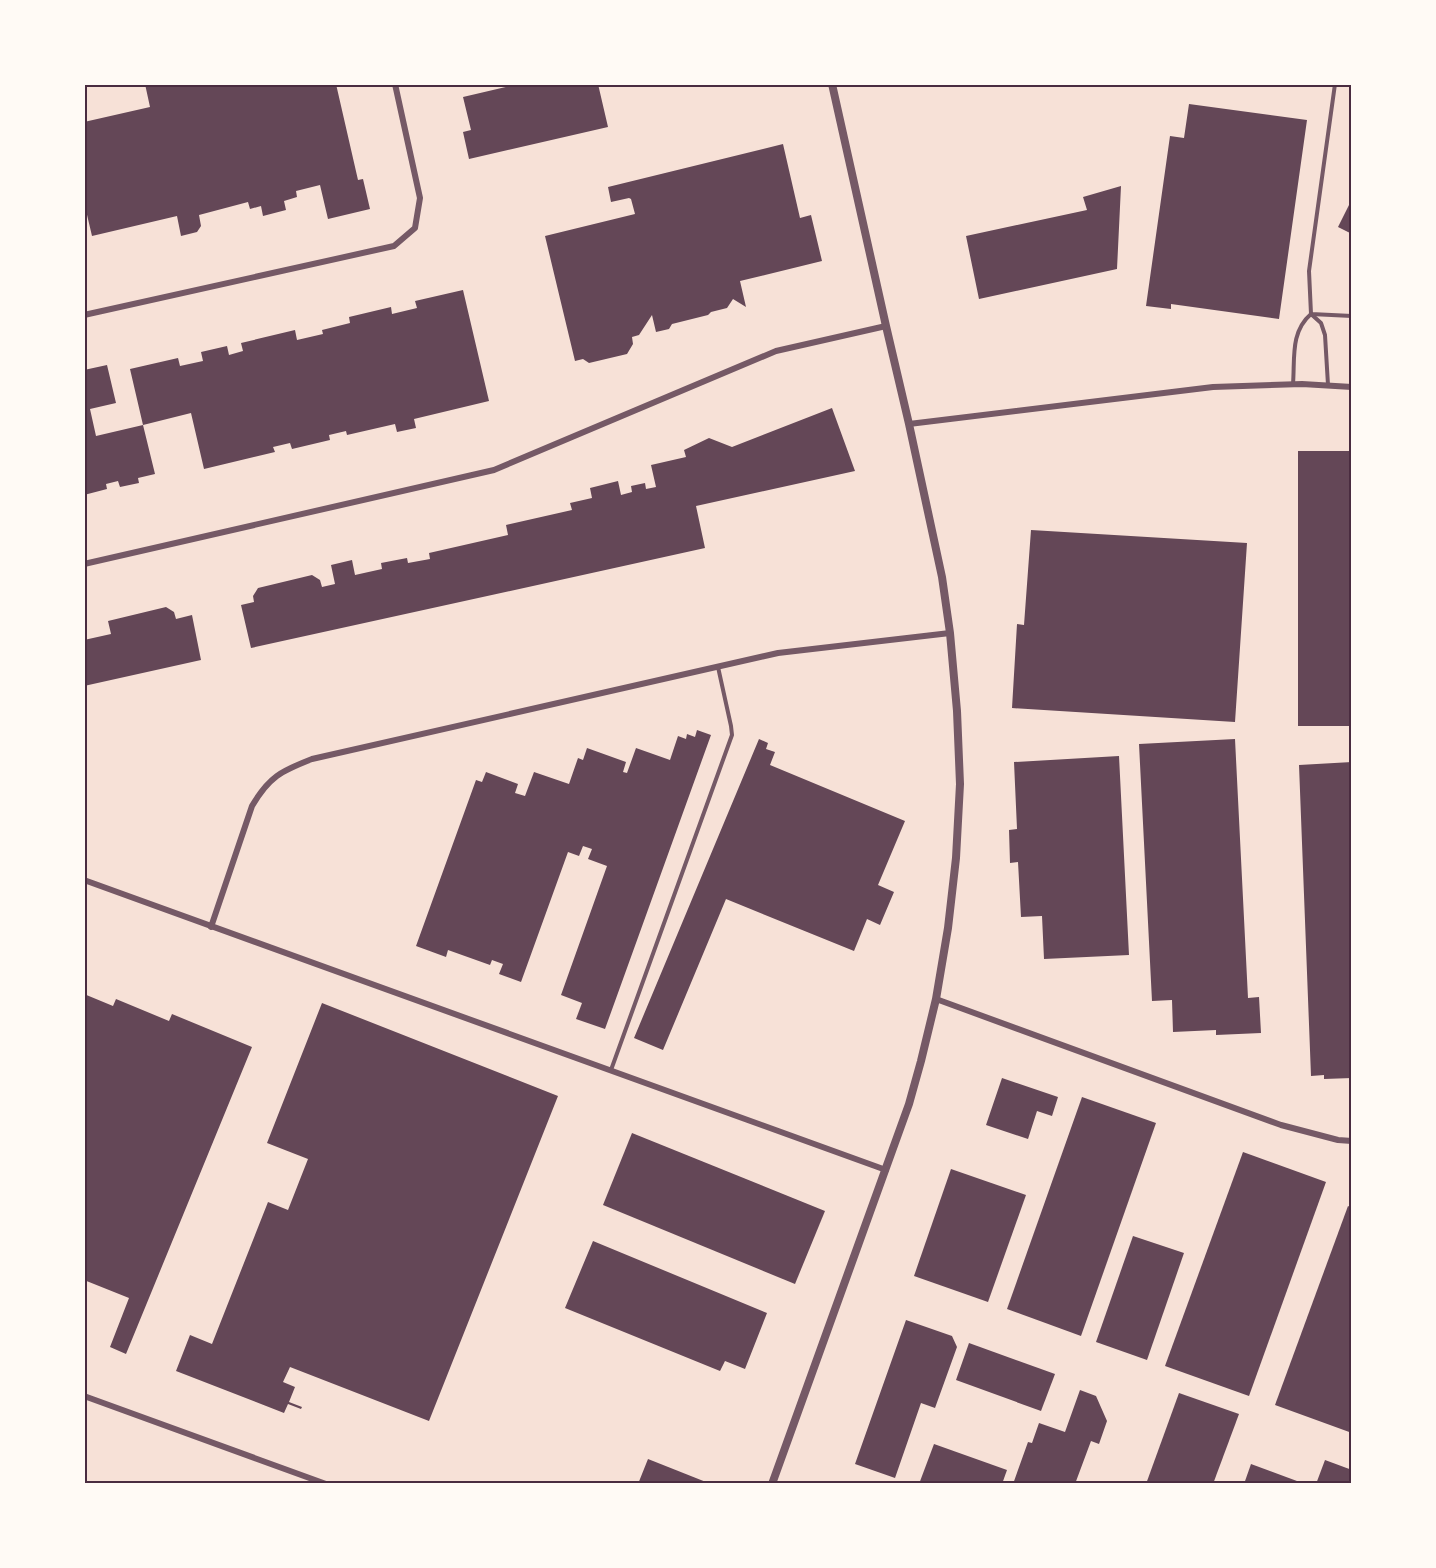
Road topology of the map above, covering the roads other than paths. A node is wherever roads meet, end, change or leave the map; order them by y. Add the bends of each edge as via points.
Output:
1 (395, 84) edge
2 (832, 84) edge
3 (1335, 84) edge
4 (1311, 314) junction
5 (84, 315) edge
6 (1352, 316) edge
7 (886, 326) junction
8 (1293, 384) junction
9 (1328, 386) junction
10 (1352, 387) edge
11 (909, 424) junction
12 (84, 564) edge
13 (950, 633) junction
14 (718, 667) junction
15 (84, 880) edge
16 (211, 927) junction
17 (936, 999) junction
18 (610, 1071) junction
19 (1352, 1141) edge
20 (886, 1170) junction
21 (84, 1396) edge
22 (326, 1484) edge
23 (772, 1484) edge

1 - 5 street via 420,198 415,228 394,246
2 - 7 street
3 - 4 lane via 1309,271
4 - 6 lane
4 - 8 lane via 1302,321 1296,336
4 - 9 lane via 1321,323 1325,335
7 - 11 street
7 - 12 street via 776,351 494,470
8 - 9 street
8 - 11 street via 1213,387
9 - 10 street
11 - 13 street
13 - 14 street via 788,652
13 - 17 street via 960,784 956,858
14 - 16 street via 312,759 288,768 262,790 252,806
14 - 18 lane via 732,735
15 - 16 street
16 - 18 street
17 - 19 street via 1281,1125
17 - 20 street via 909,1104
18 - 20 street
20 - 23 street
21 - 22 street

